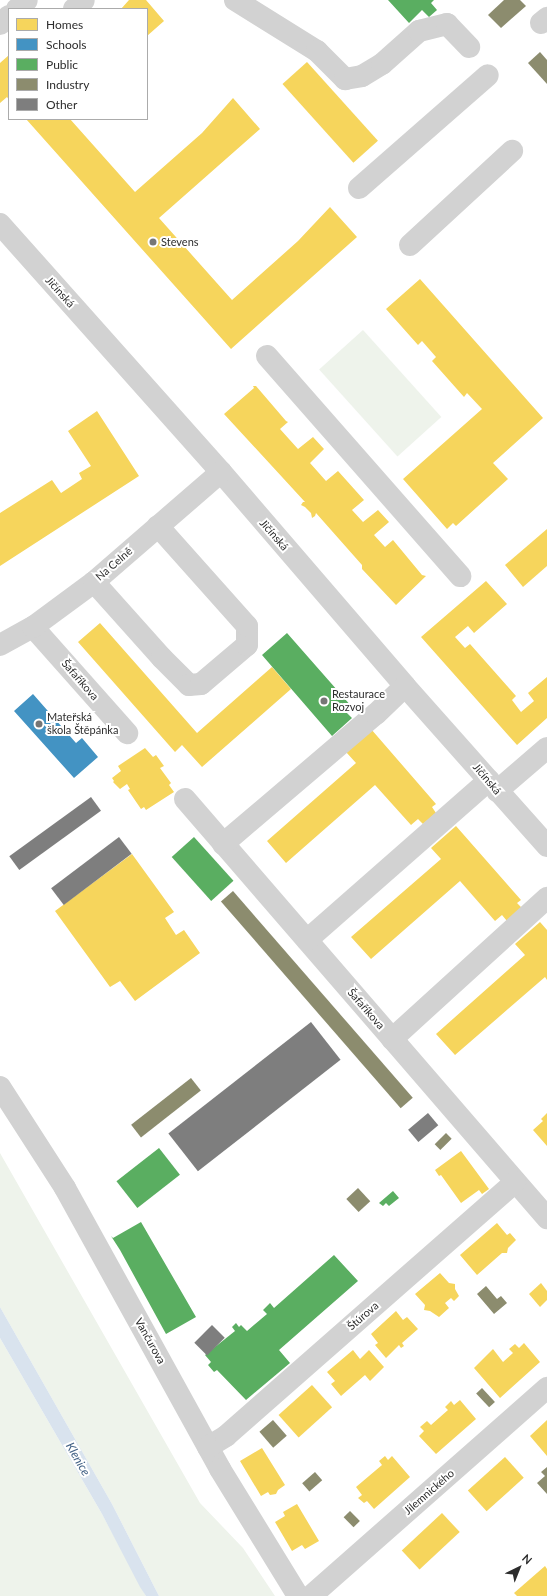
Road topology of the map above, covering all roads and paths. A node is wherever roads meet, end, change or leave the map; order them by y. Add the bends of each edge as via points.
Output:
1 (27, 0) edge
2 (84, 0) edge
3 (235, 0) edge
4 (18, 8) edge
5 (75, 8) edge
6 (8, 17) edge
7 (0, 24) edge
8 (469, 47) dead end
9 (488, 75) dead end
10 (512, 151) dead end
11 (359, 188) dead end
12 (0, 224) edge
13 (410, 245) dead end
14 (267, 356) dead end
15 (220, 472) junction
16 (158, 526) junction
17 (460, 576) dead end
18 (94, 582) junction
19 (34, 626) junction
20 (0, 645) edge
21 (405, 686) junction
22 (127, 733) dead end
23 (547, 748) edge
24 (493, 786) junction
25 (184, 799) dead end
26 (223, 844) junction
27 (547, 846) edge
28 (547, 898) edge
29 (307, 940) junction
30 (392, 1039) junction
31 (0, 1087) edge
32 (515, 1182) junction
33 (540, 1196) edge
34 (547, 1218) edge
35 (547, 1388) edge
36 (208, 1447) junction
37 (298, 1596) edge
38 (311, 1596) edge

1 - 4 street
2 - 5 street
3 - 8 street via 317,51 345,79 362,76 375,68 419,31 447,24
6 - 7 street
9 - 11 street
10 - 13 street
12 - 15 street, Jičínská
14 - 17 street
15 - 16 street, Na Celně
15 - 21 street, Jičínská
16 - 18 street, Na Celně
16 - 18 street via 247,626 247,645 201,684 189,685
18 - 19 street, Na Celně
19 - 20 street, Na Celně
19 - 22 street, Šafaříkova
21 - 24 street, Jičínská
21 - 26 street via 376,714
23 - 24 street
24 - 27 street, Jičínská
24 - 29 street
25 - 26 street, Šafaříkova
26 - 29 street, Šafaříkova
28 - 30 street
29 - 30 street, Šafaříkova
30 - 32 street, Šafaříkova
31 - 36 street, Vančurova via 65,1188
32 - 33 street, Šafaříkova
32 - 36 street, Štúrova via 226,1436
33 - 34 street, Šafaříkova
35 - 38 street, Jilemnického
36 - 37 street, Vančurova

